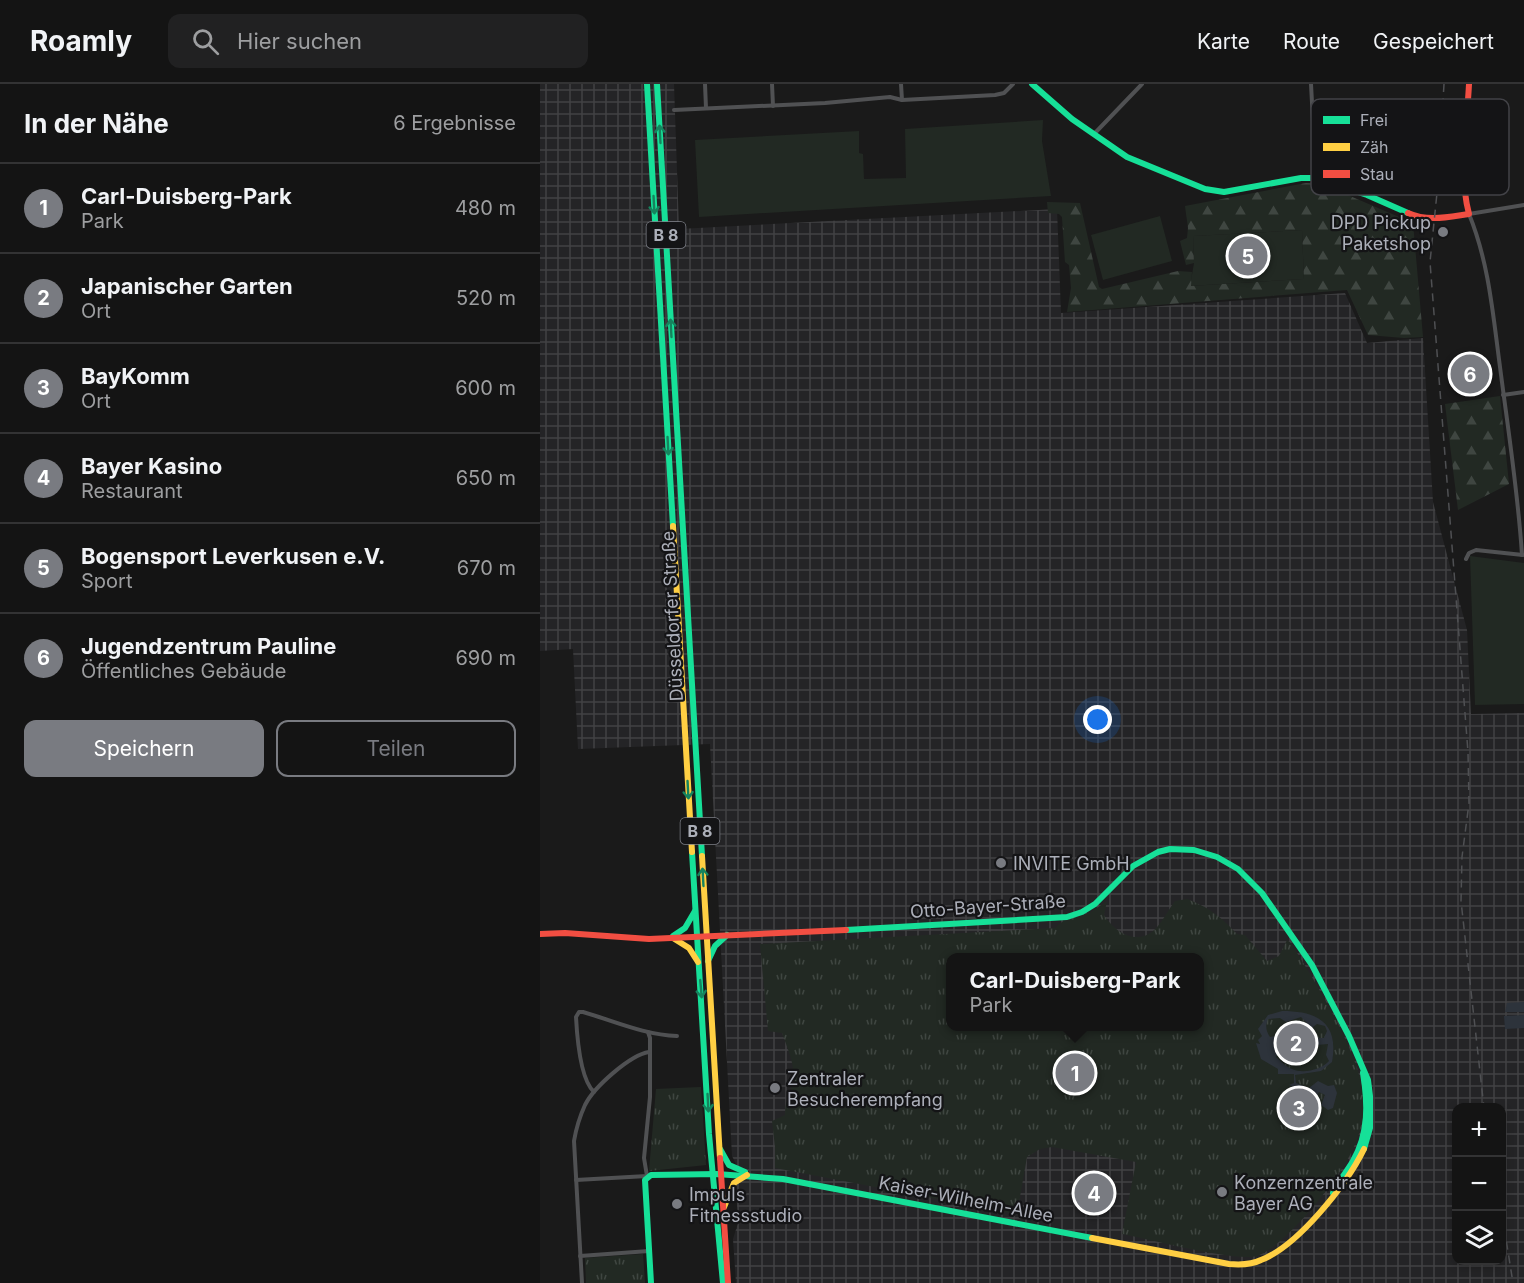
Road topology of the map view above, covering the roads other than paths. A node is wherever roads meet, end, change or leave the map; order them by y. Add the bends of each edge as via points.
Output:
1 (647, 84) edge
2 (657, 84) edge
3 (705, 84) edge
4 (772, 84) edge
5 (902, 84) edge
6 (1013, 84) edge
7 (1032, 84) edge
8 (1142, 84) edge
9 (1311, 84) edge
10 (1469, 84) edge
11 (1311, 99) edge
12 (1468, 99) edge
13 (902, 100) junction
14 (773, 106) junction
15 (706, 108) junction
16 (674, 110) dead end
17 (1094, 134) junction
18 (1311, 178) edge
19 (1367, 195) edge
20 (1464, 195) edge
21 (1524, 205) edge
22 (1469, 214) junction
23 (674, 387) junction
24 (665, 388) junction
25 (1524, 392) edge
26 (1503, 395) junction
27 (1523, 555) edge
28 (1466, 559) dead end
29 (680, 644) junction
30 (690, 644) junction
31 (695, 911) junction
32 (540, 934) edge
33 (728, 934) junction
34 (697, 936) junction
35 (706, 936) junction
36 (671, 937) junction
37 (698, 962) junction
38 (708, 962) junction
39 (648, 1032) junction
40 (677, 1036) dead end
41 (649, 1052) junction
42 (1362, 1066) junction
43 (594, 1092) junction
44 (1372, 1110) joint
45 (719, 1145) junction
46 (713, 1172) junction
47 (721, 1173) junction
48 (749, 1174) junction
49 (647, 1176) junction
50 (576, 1180) junction
51 (1331, 1197) junction
52 (724, 1208) junction
53 (649, 1251) junction
54 (580, 1256) junction
55 (582, 1283) edge
56 (651, 1283) edge
57 (723, 1283) edge
58 (728, 1283) edge

1 -> 24 street, Düsseldorfer Straße / B 8
23 -> 2 street, Düsseldorfer Straße / B 8
3 - 15 street
4 - 14 street
5 - 13 street
6 - 13 street via 995,95
7 - 17 street
8 - 17 street
9 - 11 street
10 - 12 street
13 - 14 street via 890,97
14 - 15 street
15 - 16 street
17 - 18 street via 1136,161 1215,191
19 - 22 street via 1419,218
20 - 22 street
21 - 22 street
22 - 26 street via 1486,265
23 - 24 street
23 - 30 street, Düsseldorfer Straße / B 8
24 -> 29 street, Düsseldorfer Straße / B 8
25 - 26 street
26 - 27 street
27 - 28 street via 1476,550
29 - 30 street
29 -> 31 street, Düsseldorfer Straße / B 8
35 -> 30 street, Düsseldorfer Straße / B 8
31 - 34 street, Düsseldorfer Straße / B 8
31 - 36 street via 685,928
32 - 36 street, Otto-Bayer-Straße
33 - 35 street, Otto-Bayer-Straße
33 - 38 street via 715,946
33 - 42 street, Otto-Bayer-Straße via 1067,917 1098,903 1132,867 1148,857 1172,849 1199,850 1233,866 1264,896 1312,966
34 - 35 street, Otto-Bayer-Straße
34 - 36 street, Otto-Bayer-Straße
34 - 37 street, Düsseldorfer Straße / B 8
35 - 38 street, Düsseldorfer Straße / B 8
36 - 37 street via 689,948
37 -> 46 street, Düsseldorfer Straße / B 8
38 - 45 street, Düsseldorfer Straße / B 8
39 - 40 street
39 - 41 street
39 - 43 street via 579,1012 576,1017 581,1055 589,1088
41 - 43 street via 632,1058
41 - 49 street via 650,1097 644,1158
42 - 44 street, Otto-Bayer-Straße
42 - 51 street, Kaiser-Wilhelm-Allee via 1367,1108 1363,1138
43 - 50 street via 575,1134
44 - 51 street, Kaiser-Wilhelm-Allee via 1367,1142 1359,1160
45 - 47 street, B 8
45 - 48 street via 729,1165
46 - 47 street, Kaiser-Wilhelm-Allee
46 - 49 street, Kaiser-Wilhelm-Allee
46 - 57 street, B 8
47 - 48 street, Kaiser-Wilhelm-Allee
47 - 52 street, B 8
48 - 51 street, Kaiser-Wilhelm-Allee via 1230,1264 1248,1264 1276,1253
48 - 52 street via 734,1182
49 - 50 street
49 - 53 street
50 - 54 street
52 - 58 street, B 8
53 - 54 street
53 - 56 street
54 - 55 street

